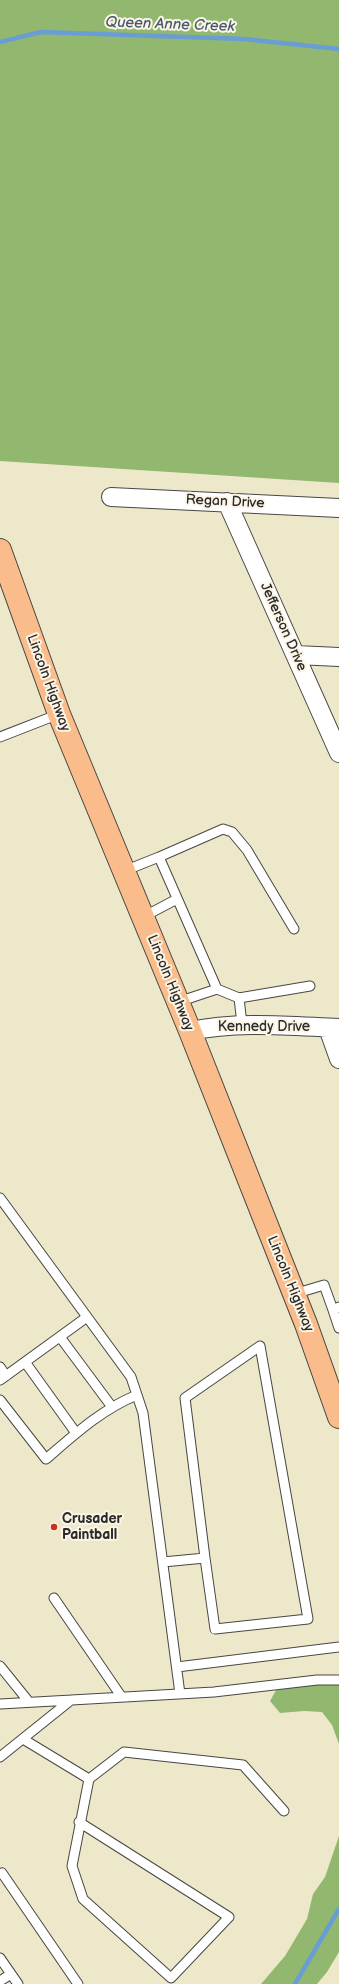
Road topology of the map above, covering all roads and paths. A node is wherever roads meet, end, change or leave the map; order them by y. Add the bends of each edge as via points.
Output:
1 (110, 496) dead end
2 (227, 502) junction
3 (339, 508) edge
4 (0, 550) edge
5 (296, 655) junction
6 (339, 657) edge
7 (59, 714) junction
8 (0, 737) edge
9 (339, 753) edge
10 (159, 857) junction
11 (124, 871) junction
12 (177, 899) junction
13 (143, 917) junction
14 (294, 929) dead end
15 (310, 986) dead end
16 (217, 989) junction
17 (239, 998) junction
18 (178, 1002) junction
19 (242, 1024) junction
20 (334, 1028) edge
21 (190, 1031) junction
22 (339, 1059) edge
23 (0, 1198) edge
24 (294, 1294) junction
25 (336, 1308) edge
26 (87, 1317) junction
27 (339, 1328) edge
28 (60, 1337) junction
29 (25, 1362) junction
30 (0, 1367) edge
31 (3, 1378) edge
32 (334, 1386) edge
33 (137, 1395) junction
34 (0, 1400) edge
35 (112, 1408) junction
36 (339, 1417) edge
37 (76, 1432) junction
38 (205, 1558) junction
39 (163, 1562) junction
40 (54, 1598) dead end
41 (339, 1647) edge
42 (0, 1666) edge
43 (177, 1667) junction
44 (339, 1680) edge
45 (180, 1694) junction
46 (121, 1696) junction
47 (70, 1700) junction
48 (29, 1702) junction
49 (0, 1704) edge
50 (23, 1739) junction
51 (0, 1758) edge
52 (89, 1779) junction
53 (284, 1811) dead end
54 (79, 1822) junction
55 (0, 1874) edge
56 (0, 1958) edge
57 (11, 1974) junction
58 (0, 1981) edge
59 (18, 1984) edge
60 (78, 1984) edge

1 - 2 street, Regan Drive
2 - 3 street, Regan Drive
2 - 5 street, Jefferson Drive
4 - 7 main road, Lincoln Highway
5 - 6 street
5 - 9 street, Jefferson Drive
7 - 8 lane
7 - 11 main road, Lincoln Highway
10 - 11 lane
10 - 12 lane
10 - 14 lane via 223,829 232,832 247,850
11 - 13 main road, Lincoln Highway
12 - 13 lane
12 - 16 lane
13 - 18 main road, Lincoln Highway
15 - 17 lane
16 - 17 lane
16 - 18 lane
17 - 19 lane
18 - 21 main road, Lincoln Highway
19 - 20 street, Kennedy Drive
19 - 21 street, Kennedy Drive
20 - 22 street
21 - 24 main road, Lincoln Highway
23 - 26 lane
24 - 25 lane via 324,1285
24 - 32 main road, Lincoln Highway
25 - 27 lane
26 - 28 lane
26 - 33 lane via 130,1377
28 - 29 lane
28 - 35 lane
29 - 31 lane
29 - 37 lane
30 - 31 lane
32 - 36 main road, Lincoln Highway
33 - 35 lane
33 - 39 lane via 143,1413
34 - 37 lane via 46,1459
35 - 37 lane
38 - 38 lane via 185,1398 260,1346 308,1619 215,1629
38 - 39 lane
39 - 43 lane
40 - 46 lane
41 - 43 lane
42 - 48 lane
43 - 45 lane
44 - 45 lane
45 - 46 lane
46 - 47 lane
47 - 48 lane
47 - 50 lane
48 - 49 lane
50 - 51 lane
50 - 52 lane
52 - 53 lane via 124,1752 243,1765
52 - 54 lane
54 - 54 lane via 229,1918 171,1978 83,1899 72,1866
55 - 60 lane via 2,1873
56 - 57 lane
57 - 58 lane
57 - 59 lane

